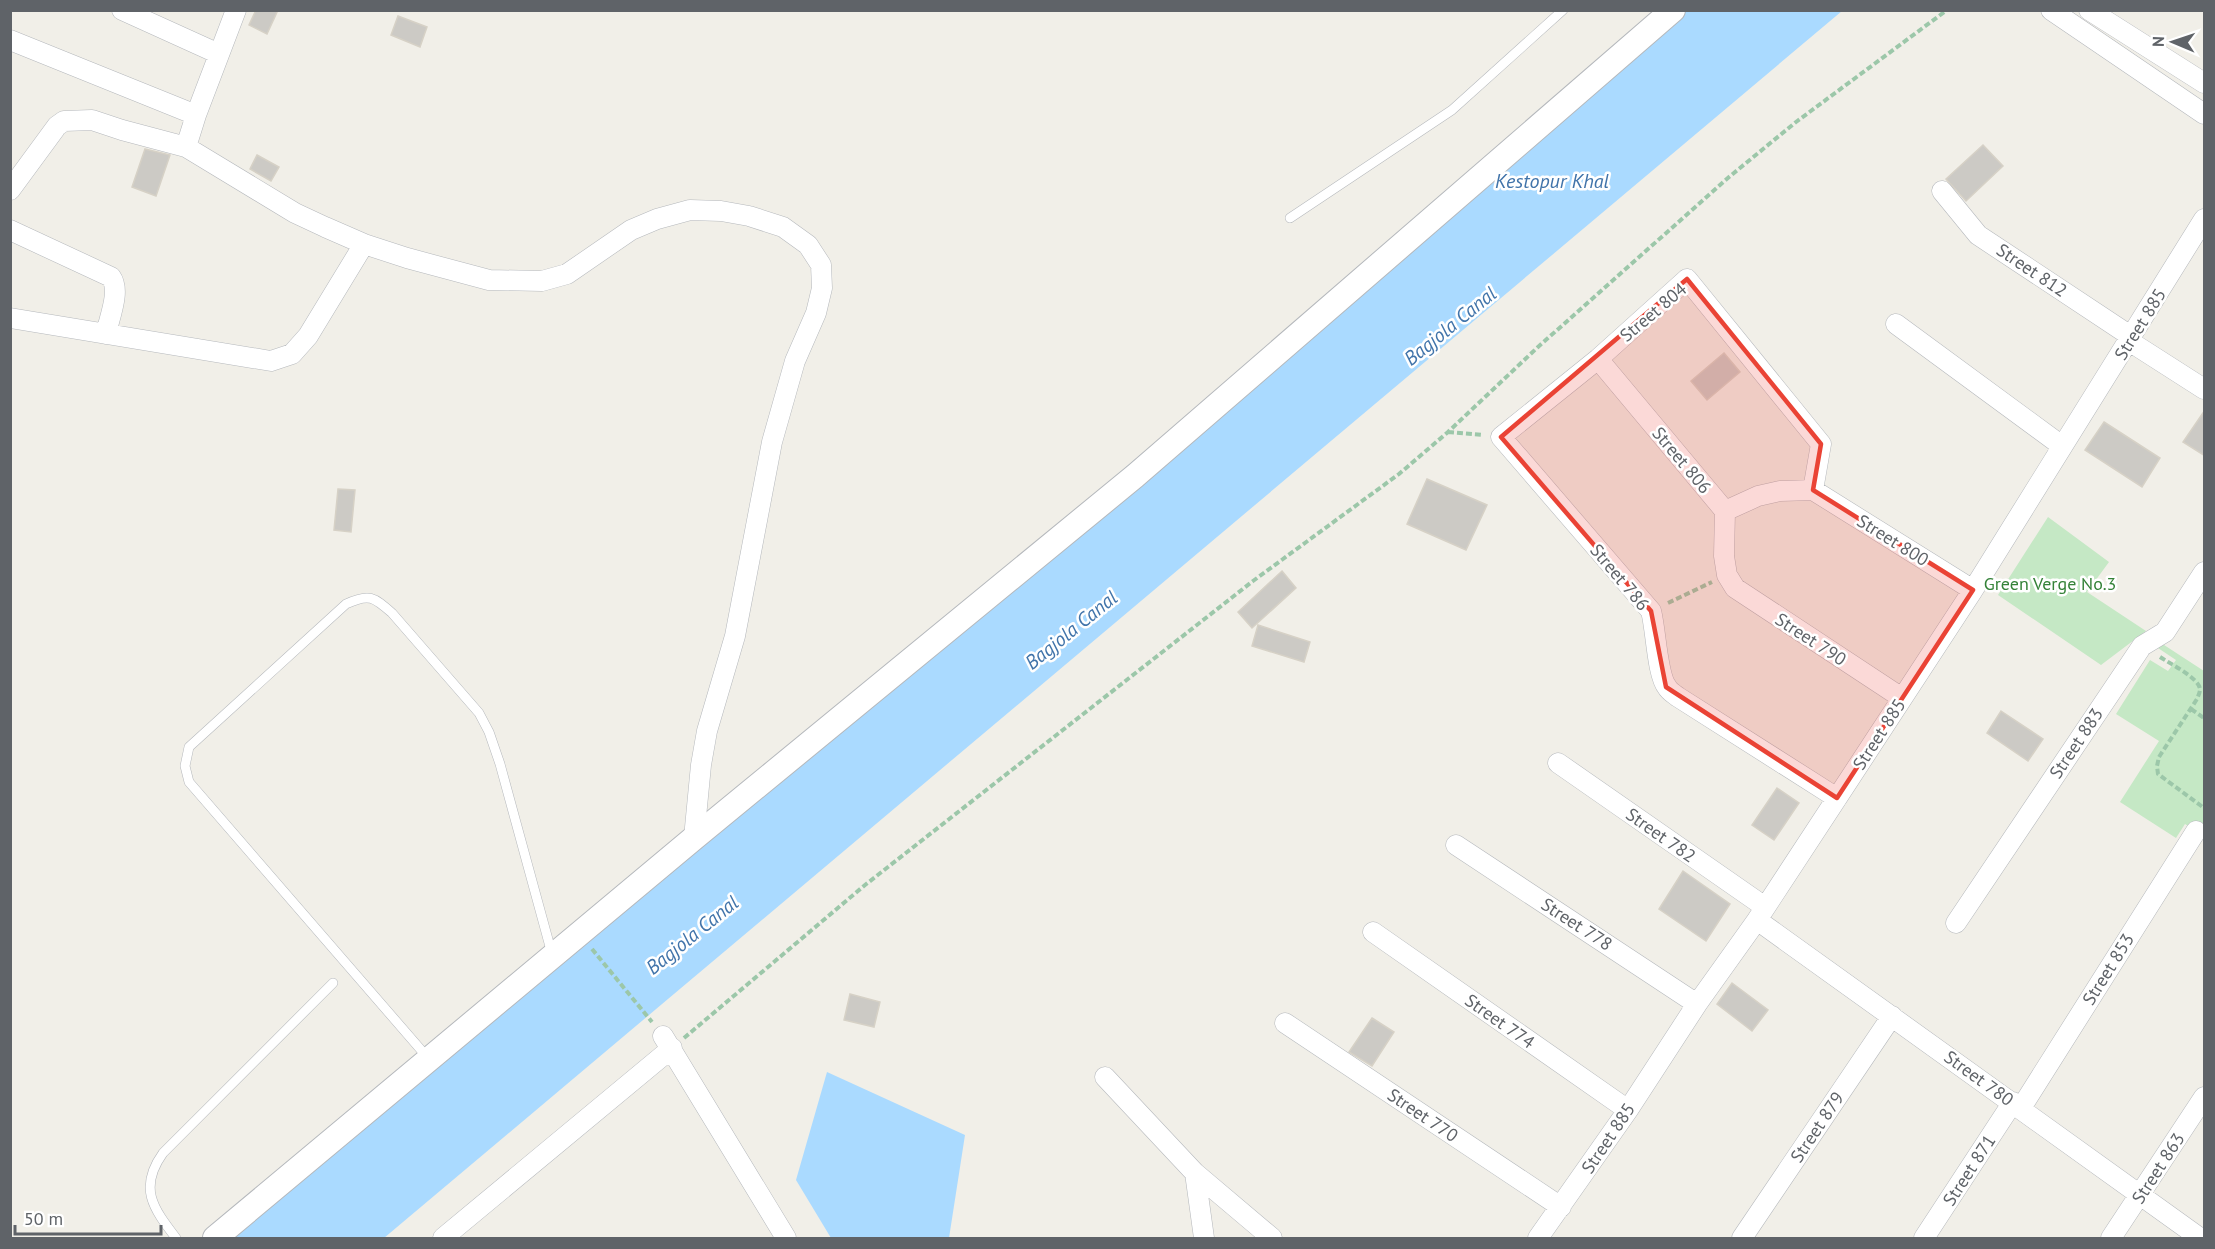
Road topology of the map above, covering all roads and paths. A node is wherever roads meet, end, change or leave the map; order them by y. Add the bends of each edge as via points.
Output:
1 (122, 10) edge
2 (236, 10) edge
3 (1563, 10) edge
4 (1673, 10) edge
5 (1947, 10) edge
6 (2051, 10) edge
7 (2089, 10) edge
8 (10, 40) edge
9 (219, 54) junction
10 (2205, 83) edge
11 (2205, 114) edge
12 (196, 115) junction
13 (186, 147) junction
14 (10, 190) edge
15 (1942, 191) dead end
16 (1290, 218) dead end
17 (2205, 219) edge
18 (10, 230) edge
19 (364, 244) junction
20 (10, 318) edge
21 (1896, 324) dead end
22 (106, 334) junction
23 (2130, 339) junction
24 (1598, 359) junction
25 (2205, 389) edge
26 (1448, 432) junction
27 (1501, 436) junction
28 (2062, 446) junction
29 (1813, 490) junction
30 (1725, 512) junction
31 (2205, 572) edge
32 (1726, 575) junction
33 (1973, 590) junction
34 (1651, 611) junction
35 (2142, 646) junction
36 (1902, 698) junction
37 (2191, 709) junction
38 (2205, 718) edge
39 (1558, 763) dead end
40 (1837, 798) junction
41 (2205, 808) edge
42 (2196, 831) dead end
43 (694, 838) junction
44 (1456, 845) dead end
45 (1761, 913) junction
46 (1956, 923) dead end
47 (1373, 932) dead end
48 (583, 939) junction
49 (553, 956) junction
50 (333, 983) dead end
51 (1697, 1004) junction
52 (1892, 1016) junction
53 (1285, 1023) dead end
54 (668, 1042) junction
55 (430, 1059) junction
56 (1105, 1077) dead end
57 (2205, 1097) edge
58 (2017, 1105) junction
59 (1628, 1110) junction
60 (1195, 1173) junction
61 (2140, 1195) junction
62 (1561, 1207) junction
63 (176, 1239) edge
64 (215, 1239) edge
65 (443, 1239) edge
66 (786, 1239) edge
67 (1204, 1239) edge
68 (1272, 1239) edge
69 (1538, 1239) edge
70 (1742, 1239) edge
71 (1924, 1239) edge
72 (2111, 1239) edge
73 (2200, 1239) edge

1 - 9 street
2 - 9 street
3 - 16 lane via 1452,110
4 - 43 street via 1135,476
5 - 26 path via 1729,177 1538,346
6 - 11 street
7 - 10 street
8 - 12 street
9 - 12 street
12 - 13 street
13 - 14 street via 92,120 64,121
13 - 19 street via 295,213
15 - 23 street, Street 812 via 1978,235
17 - 23 street, Street 885
18 - 22 street via 111,277 115,293
19 - 22 street via 308,336 292,354 272,361
19 - 43 street via 489,280 542,281 567,274 631,230 657,219 690,210 721,211 783,227 808,245 821,265 822,288 816,313 795,362 772,442 735,636 707,731
20 - 22 street
21 - 28 street
23 - 25 street, Street 812
23 - 28 street, Street 885
24 - 27 street, Street 804
24 - 29 street, Street 804 via 1687,279 1821,444
24 - 30 street, Street 806
26 - 27 path
26 - 54 path
27 - 34 street, Street 786
28 - 33 street, Street 885
29 - 30 street via 1758,496
29 - 33 street, Street 800
30 - 32 street
31 - 35 street, Street 883 via 2165,632
32 - 34 path
32 - 36 street, Street 790 via 1747,597
33 - 36 street, Street 885
34 - 40 street, Street 786 via 1666,687
35 - 37 path via 2197,682 2200,689
35 - 46 street, Street 883
36 - 40 street, Street 885
37 - 38 path
37 - 41 path via 2159,757 2158,774
39 - 45 street, Street 782
40 - 45 street, Street 885
42 - 58 street, Street 853
43 - 48 street
44 - 51 street, Street 778
45 - 51 street, Street 885
45 - 52 street, Street 780
47 - 59 street, Street 774
48 - 49 street
48 - 54 path
49 - 55 street
49 - 55 lane via 500,764 479,713 392,613 376,600 360,597 346,604 189,747 185,766 189,782
50 - 63 lane via 153,1167 151,1198
51 - 59 street, Street 885
52 - 58 street, Street 780
52 - 70 street, Street 879
53 - 62 street, Street 770
54 - 65 street
54 - 66 street
55 - 64 street
56 - 60 street
57 - 61 street, Street 863
58 - 61 street, Street 780
58 - 71 street, Street 871
59 - 62 street, Street 885
60 - 67 street
60 - 68 street
61 - 72 street, Street 863
61 - 73 street, Street 780
62 - 69 street, Street 885

